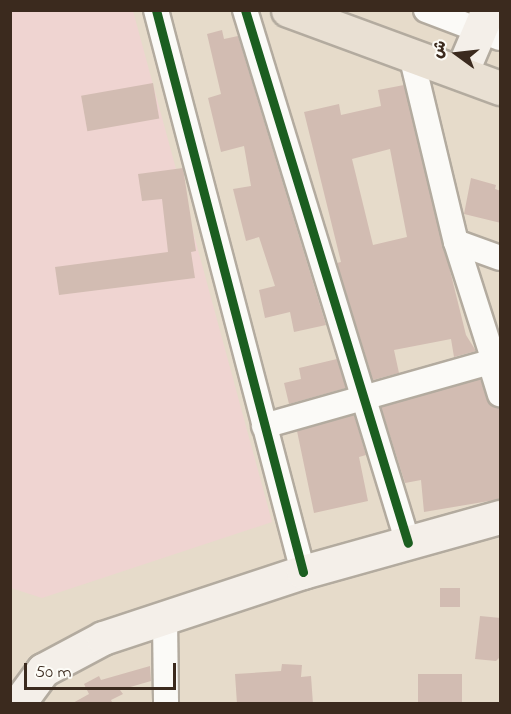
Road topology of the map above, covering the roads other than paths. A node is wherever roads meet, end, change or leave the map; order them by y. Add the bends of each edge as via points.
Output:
1 (156, 10) edge
2 (245, 10) edge
3 (426, 10) edge
4 (291, 11) edge
5 (489, 26) edge
6 (411, 55) junction
7 (461, 73) junction
8 (501, 88) edge
9 (456, 242) junction
10 (501, 258) edge
11 (495, 360) edge
12 (501, 394) edge
13 (364, 398) junction
14 (264, 426) junction
15 (501, 517) edge
16 (408, 543) junction
17 (303, 572) junction
18 (165, 620) junction
19 (18, 704) edge
20 (166, 704) edge

1 - 14 street
2 - 13 street
3 - 5 street
4 - 6 main road
5 - 7 main road
6 - 7 main road
6 - 9 street
7 - 8 main road
9 - 10 street
9 - 11 street
11 - 12 street
11 - 13 street
13 - 14 street
13 - 16 street
14 - 17 street
15 - 16 main road
16 - 17 main road
17 - 18 main road
18 - 19 main road via 103,638 43,670
18 - 20 street

